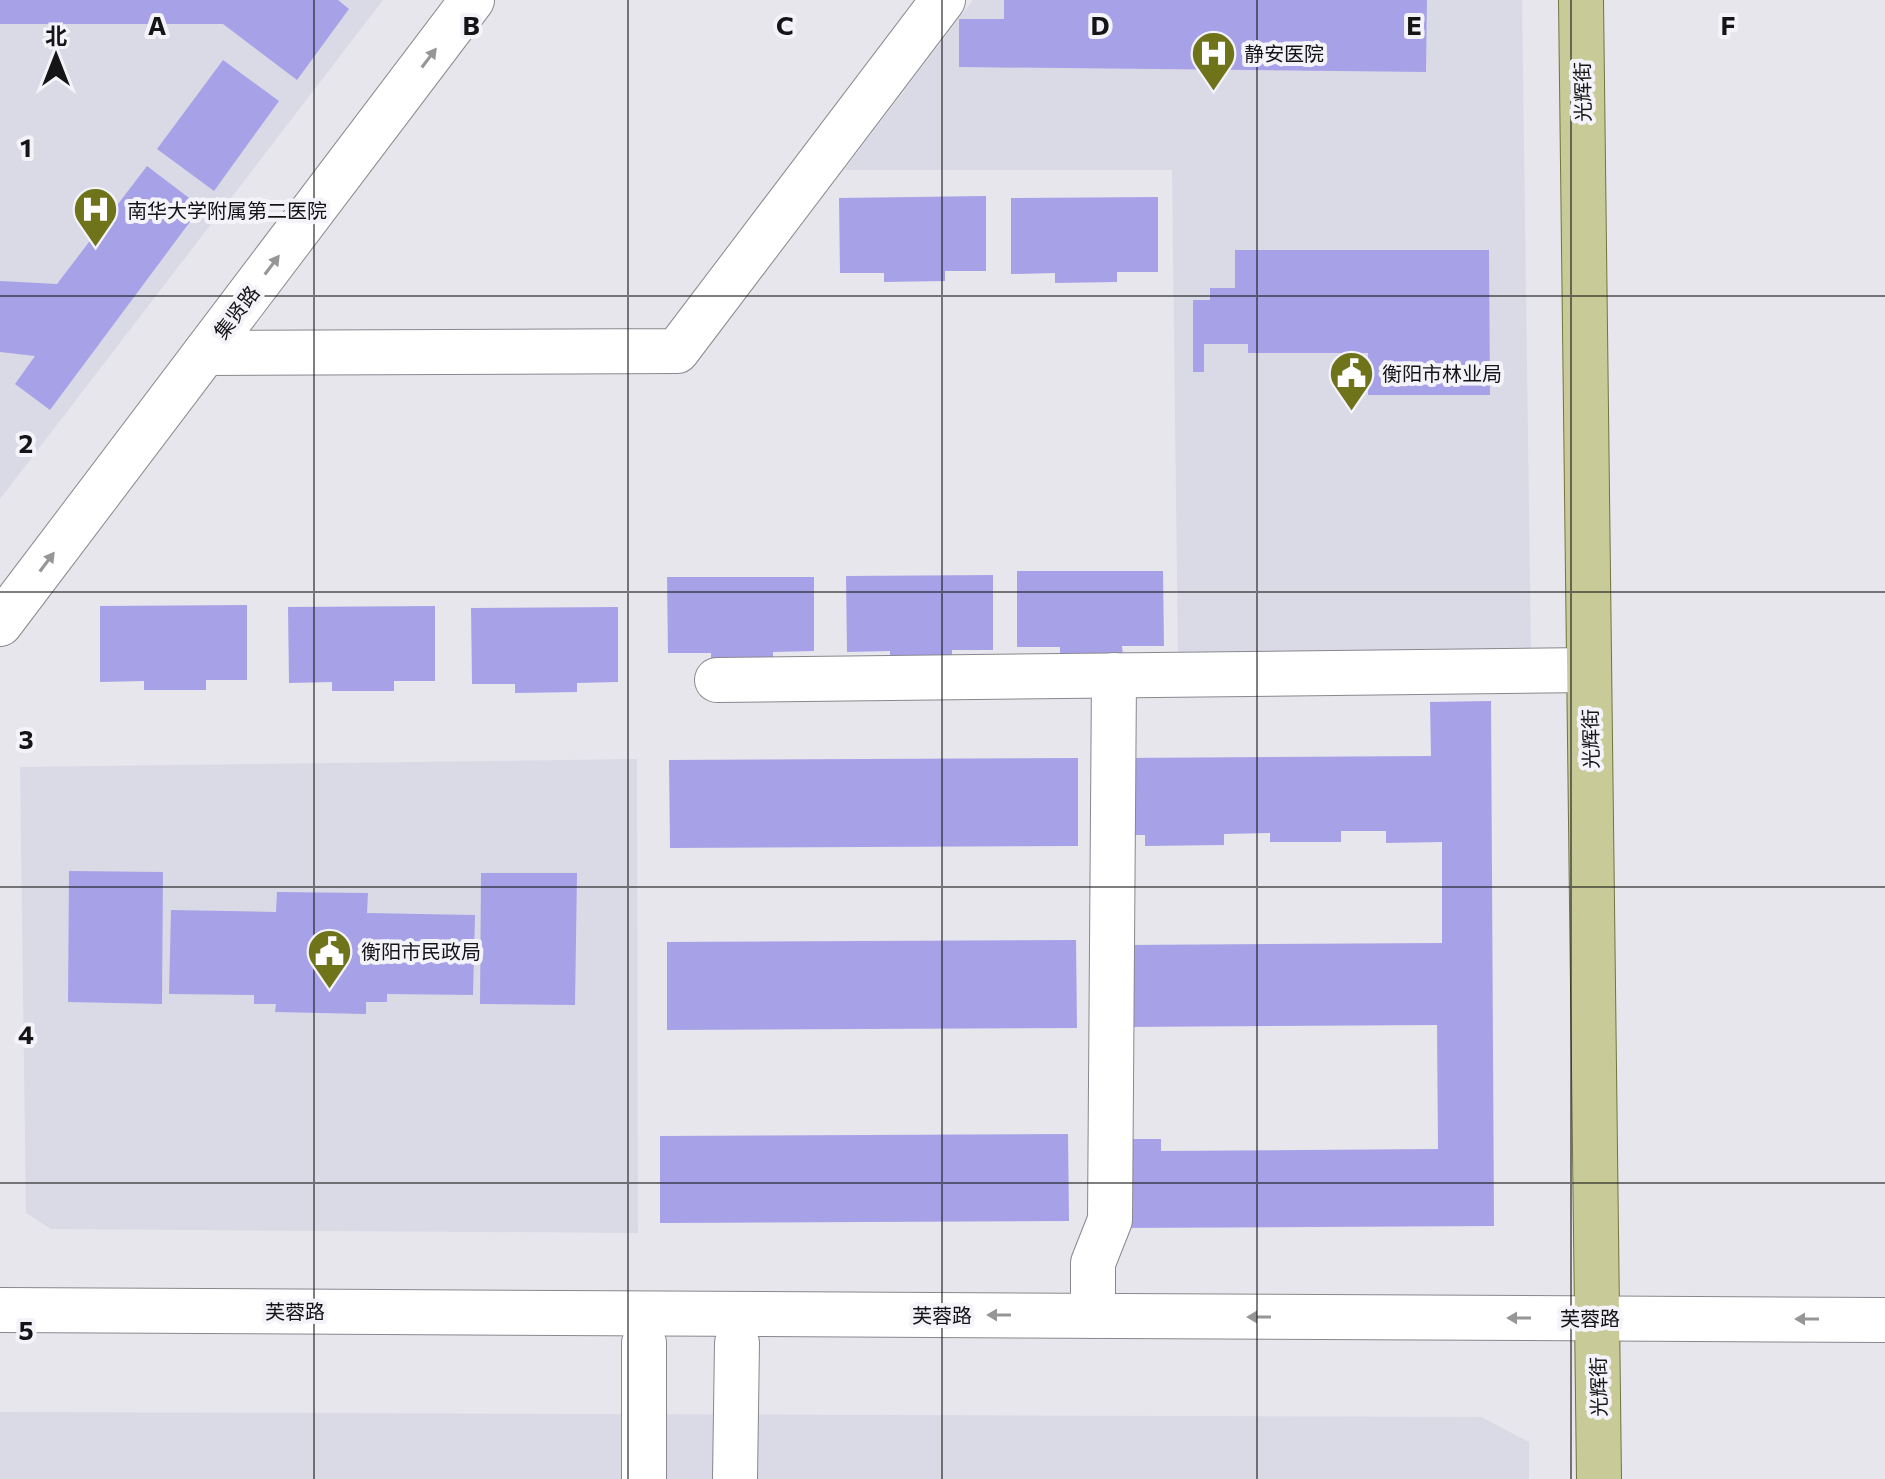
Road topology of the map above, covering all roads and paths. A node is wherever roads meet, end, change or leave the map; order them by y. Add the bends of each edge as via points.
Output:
1 (437, 0) edge
2 (472, 0) edge
3 (943, 0) edge
4 (1581, 0) edge
5 (1605, 0) edge
6 (205, 353) junction
7 (0, 574) edge
8 (0, 624) edge
9 (1589, 670) junction
10 (1114, 675) junction
11 (717, 680) dead end
12 (0, 1310) edge
13 (1093, 1316) junction
14 (1885, 1320) edge
15 (1608, 1333) junction
16 (0, 1340) edge
17 (644, 1343) junction
18 (737, 1343) junction
19 (1885, 1349) edge
20 (644, 1479) edge
21 (735, 1479) edge
22 (1599, 1479) edge
23 (1620, 1479) edge

1 - 7 street, 集贤路
6 -> 2 street, 集贤路
3 - 6 street via 677,351
4 - 9 main road, 光辉街
5 - 15 main road, 光辉街
8 -> 6 street, 集贤路
9 - 10 street
9 - 15 main road, 光辉街
10 - 11 street
10 - 13 street via 1110,1220 1093,1263
13 -> 12 street, 芙蓉路
15 -> 13 street, 芙蓉路
14 -> 15 street, 芙蓉路
15 - 18 street, 芙蓉路
15 - 19 street, 芙蓉路
15 - 22 main road, 光辉街
15 - 23 main road, 光辉街
16 - 17 street, 芙蓉路
17 - 18 street, 芙蓉路
17 - 20 street
18 - 21 street

